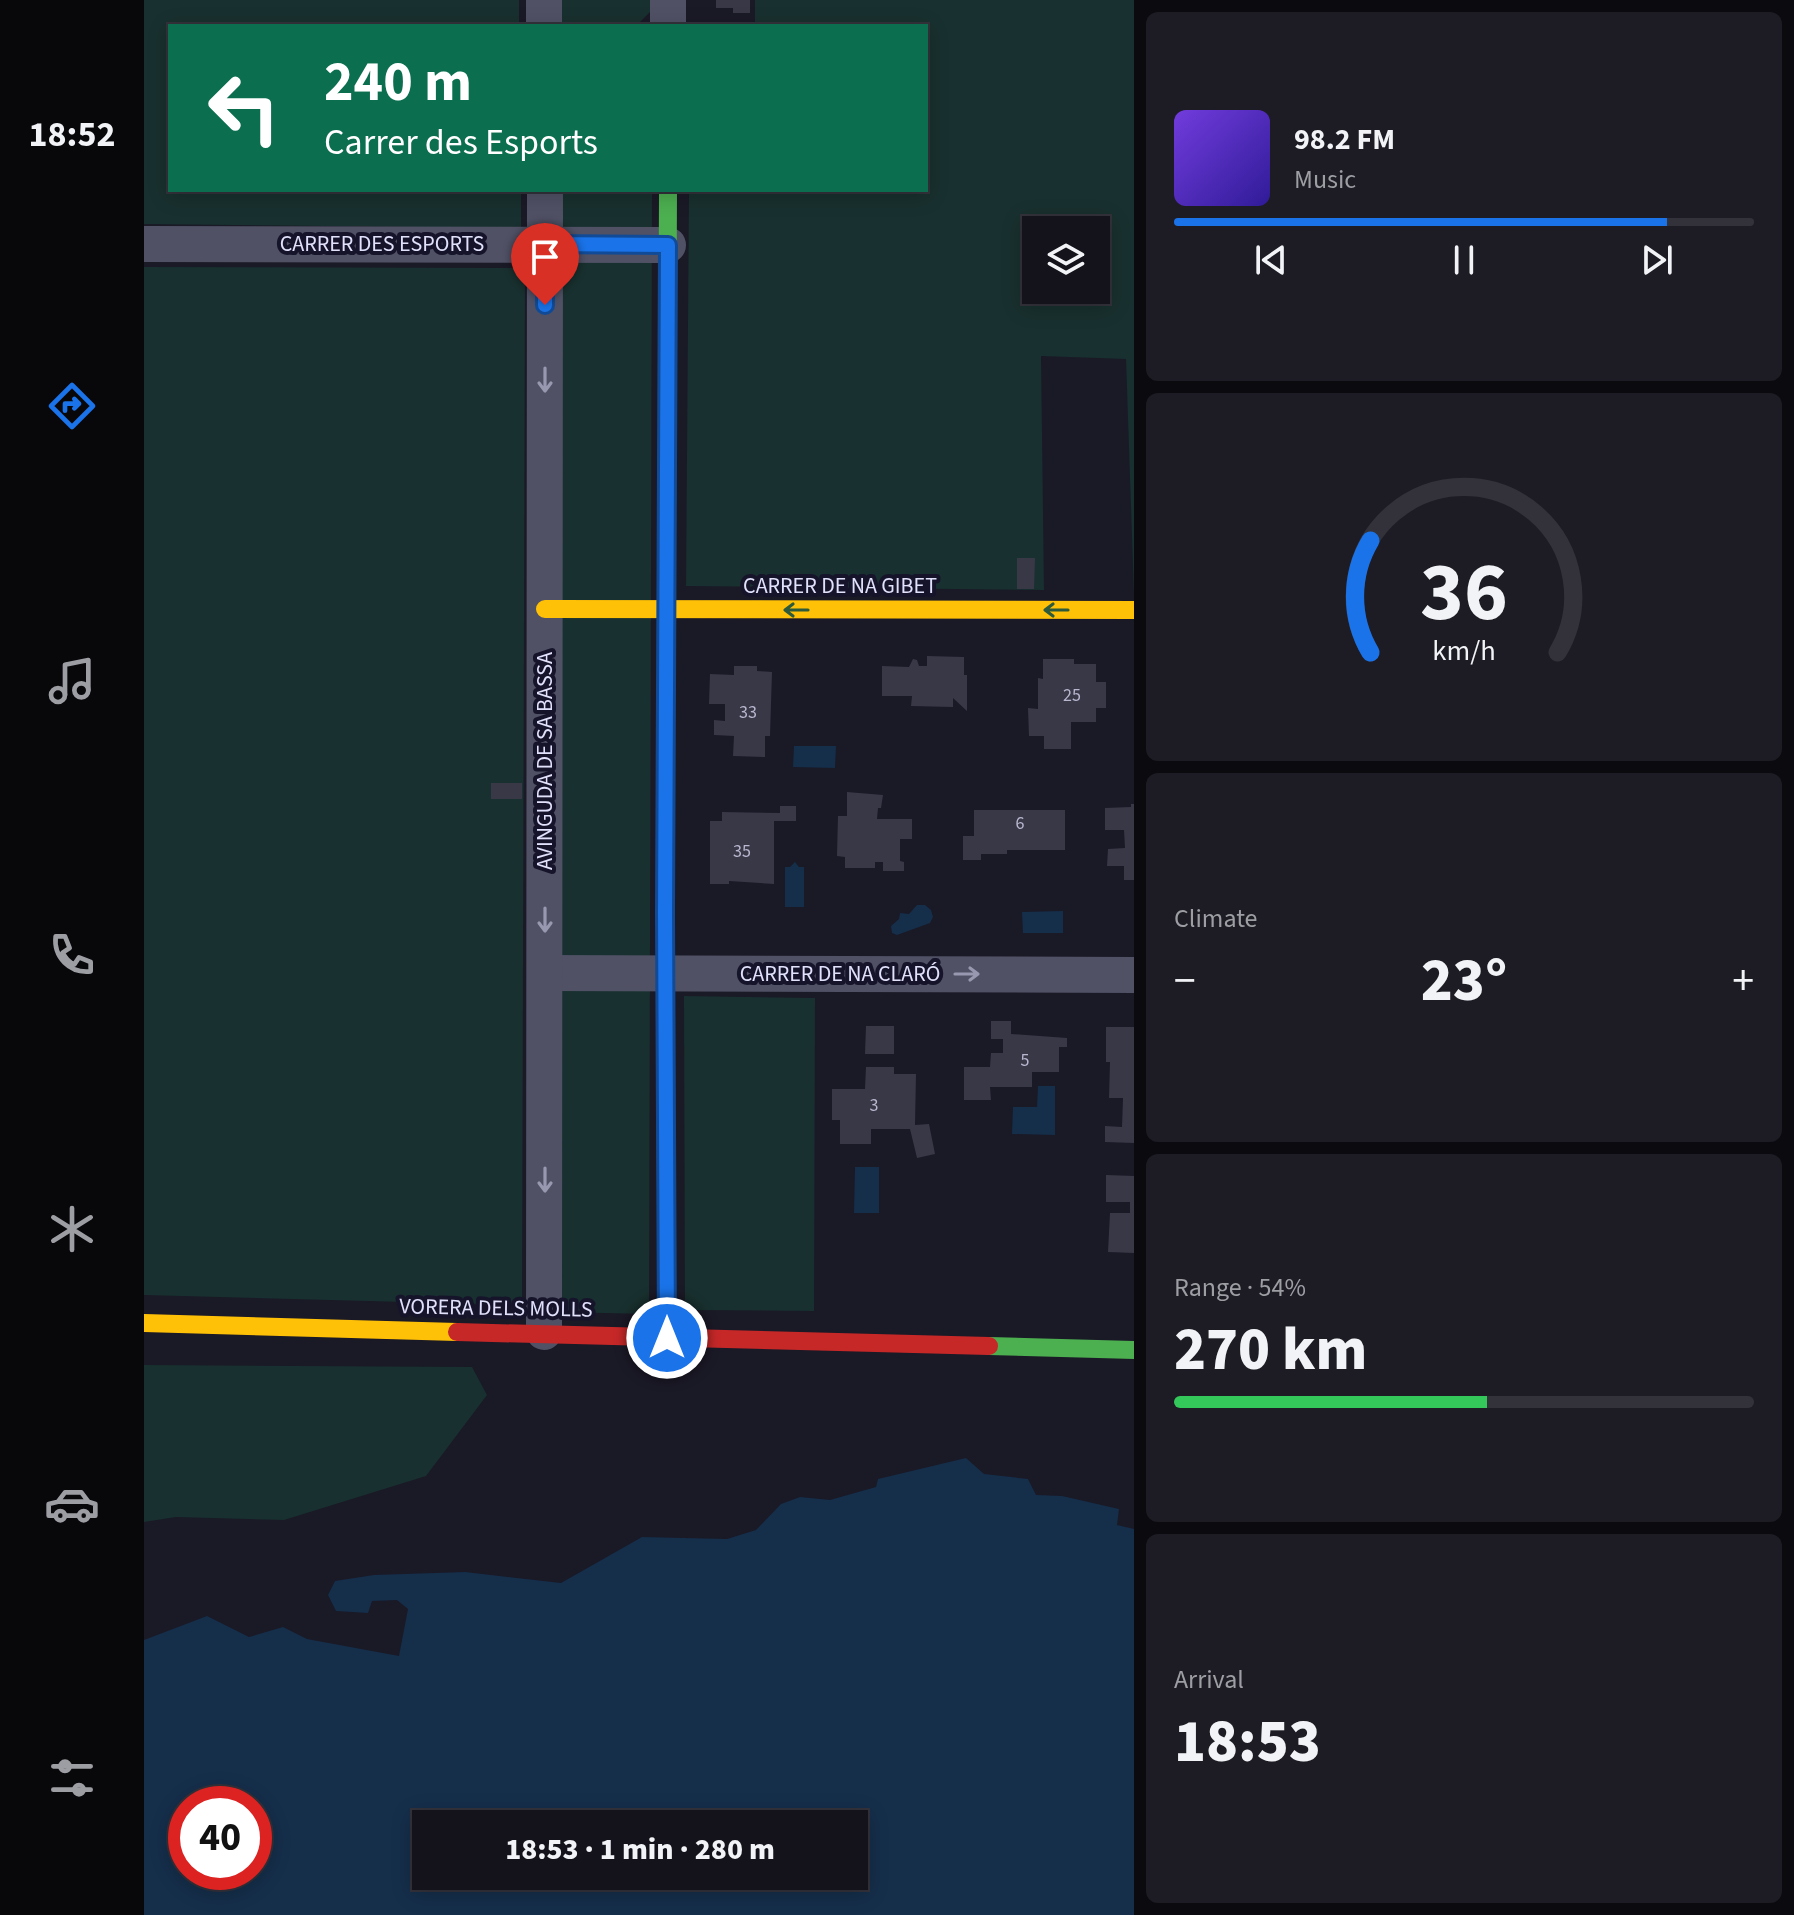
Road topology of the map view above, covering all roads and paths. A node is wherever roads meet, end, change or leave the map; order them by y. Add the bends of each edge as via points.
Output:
1 (544, 0) edge
2 (668, 0) edge
3 (544, 24) edge
4 (668, 24) edge
5 (545, 192) edge
6 (668, 192) edge
7 (144, 244) edge
8 (545, 244) junction
9 (668, 245) junction
10 (545, 609) junction
11 (666, 609) junction
12 (1134, 610) edge
13 (545, 973) junction
14 (665, 973) junction
15 (1134, 975) edge
16 (144, 1323) edge
17 (544, 1332) junction
18 (667, 1338) junction
19 (1134, 1350) edge

1 - 3 street
2 - 4 street
5 - 8 street, AVINGUDA DE SA BASSA
6 - 9 street
7 - 8 street, CARRER DES ESPORTS
8 - 9 street, CARRER DES ESPORTS
8 -> 10 street, AVINGUDA DE SA BASSA
9 - 11 street
10 - 11 street, CARRER DE NA GIBET
10 -> 13 street, AVINGUDA DE SA BASSA
12 -> 11 street, CARRER DE NA GIBET
11 - 14 street
13 - 14 street, CARRER DE NA CLARÓ
13 -> 17 street, AVINGUDA DE SA BASSA
14 -> 15 street, CARRER DE NA CLARÓ
14 - 18 street
16 - 17 street, VORERA DELS MOLLS
17 - 18 street, VORERA DELS MOLLS
18 - 19 street, VORERA DELS MOLLS

